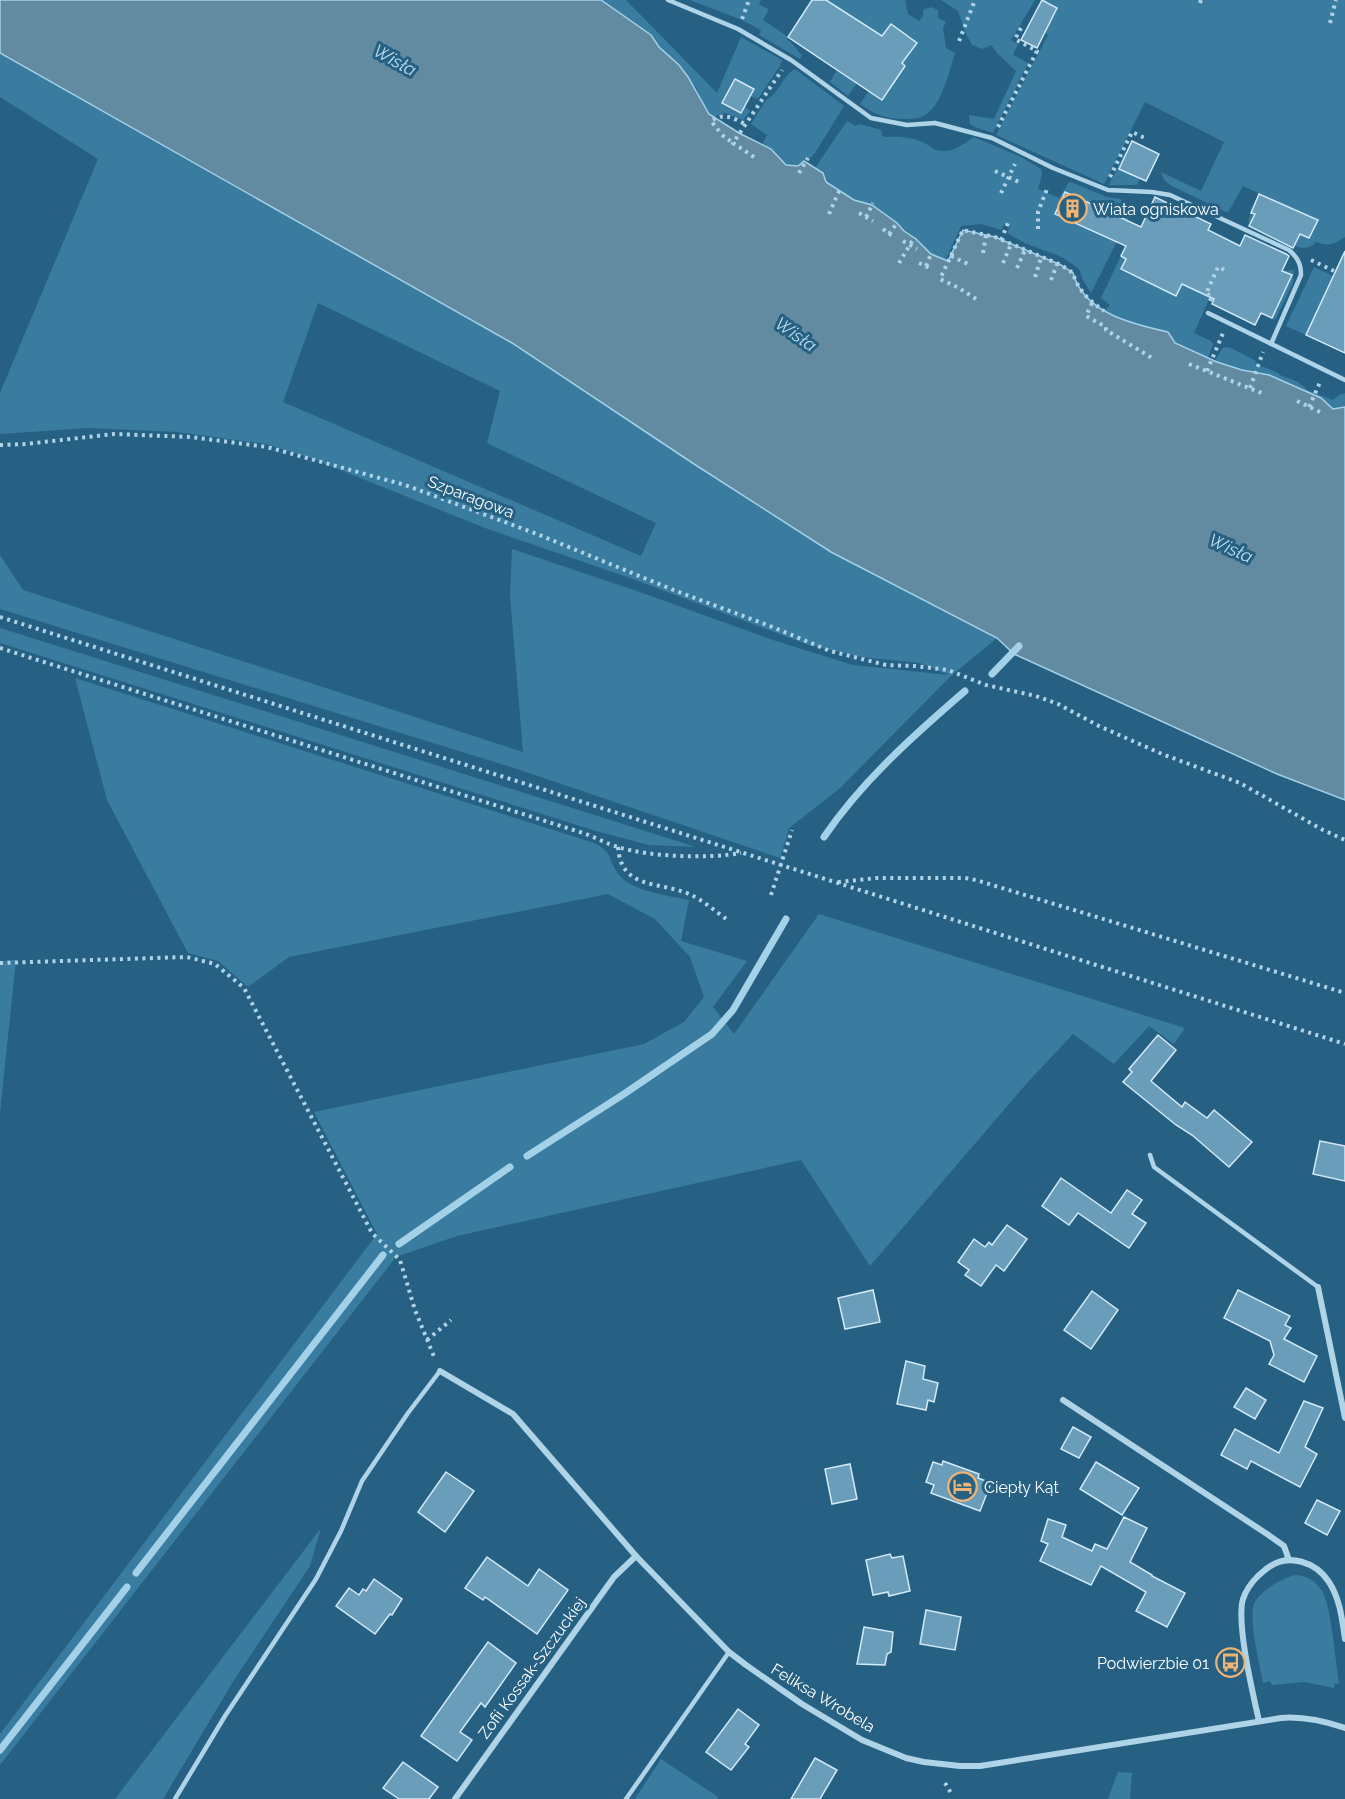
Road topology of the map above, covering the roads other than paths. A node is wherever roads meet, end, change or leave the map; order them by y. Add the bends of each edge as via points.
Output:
1 (668, 0) edge
2 (1208, 313) dead end
3 (1270, 343) junction
4 (1345, 380) edge
5 (1150, 1155) dead end
6 (1318, 1287) joint
7 (440, 1371) joint
8 (1063, 1400) dead end
9 (1345, 1418) edge
10 (636, 1556) junction
11 (1289, 1560) junction
12 (1345, 1639) edge
13 (729, 1652) junction
14 (1259, 1722) junction
15 (1345, 1728) edge
16 (175, 1799) edge
17 (454, 1799) edge
18 (626, 1799) edge

1 - 3 lane via 738,28 791,60 871,118 907,125 935,123 992,138 1104,189 1170,195 1289,250 1301,265 1301,274
2 - 3 lane
3 - 4 lane
5 - 6 lane via 1155,1167
6 - 9 street
7 - 10 street, Feliksa Wrobela via 513,1414
7 - 16 lane via 362,1480 316,1579
8 - 11 street via 1268,1534 1284,1546
10 - 13 street, Feliksa Wrobela
10 - 17 street, Zofii Kossak-Szczuckiej via 614,1577
11 - 12 street via 1312,1566 1328,1580 1338,1600
11 - 14 street via 1269,1567 1256,1579 1241,1607
13 - 14 street, Feliksa Wrobela via 802,1704 862,1740 906,1758 944,1765 997,1764
13 - 18 lane
14 - 15 street, Feliksa Wrobela via 1294,1717

